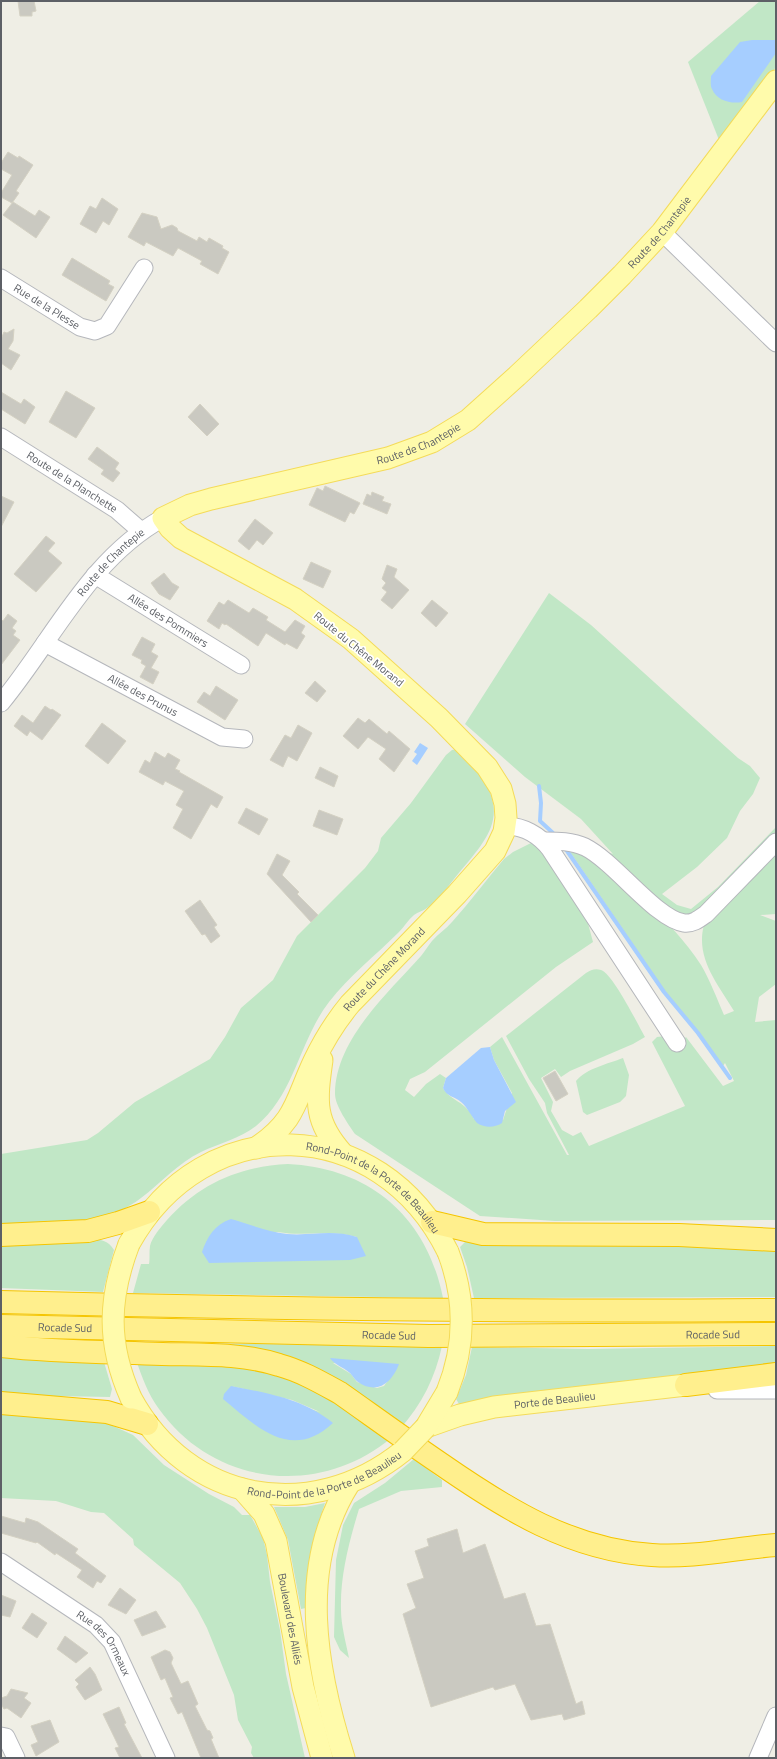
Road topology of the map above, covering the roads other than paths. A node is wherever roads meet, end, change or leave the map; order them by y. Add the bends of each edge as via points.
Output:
1 (776, 81) edge
2 (662, 232) junction
3 (144, 268) dead end
4 (1, 278) edge
5 (776, 343) edge
6 (1, 437) edge
7 (163, 518) junction
8 (141, 530) junction
9 (95, 575) junction
10 (45, 643) junction
11 (242, 665) dead end
12 (1, 703) edge
13 (244, 739) dead end
14 (505, 826) junction
15 (544, 841) junction
16 (776, 842) edge
17 (325, 1041) junction
18 (677, 1044) dead end
19 (256, 1148) junction
20 (343, 1154) junction
21 (149, 1212) junction
22 (432, 1222) junction
23 (1, 1235) edge
24 (776, 1240) edge
25 (1, 1302) edge
26 (776, 1310) edge
27 (1, 1326) edge
28 (776, 1334) edge
29 (1, 1346) edge
30 (776, 1374) edge
31 (686, 1385) junction
32 (776, 1390) edge
33 (1, 1403) edge
34 (147, 1424) junction
35 (426, 1427) junction
36 (349, 1484) junction
37 (242, 1489) junction
38 (776, 1545) edge
39 (1, 1562) edge
40 (776, 1716) edge
41 (1, 1736) edge
42 (344, 1755) edge
43 (16, 1758) edge
44 (166, 1758) edge
45 (322, 1758) edge
46 (758, 1758) edge

1 - 2 main road, Route de Chantepie
2 - 5 street
2 - 7 main road, Route de Chantepie via 622,275 517,376 483,408 453,430 432,442 388,458 211,499 190,505
3 - 4 street, Rue de la Plesse via 108,326 95,331 80,326
6 - 8 street, Route de la Planchette via 112,507
7 - 8 street, Route de Chantepie
7 - 14 main road, Route du Chêne Morand via 181,538 313,611 351,639 403,685 493,774 505,804
8 - 9 street, Route de Chantepie
9 - 10 street, Route de Chantepie
9 - 11 street, Allée des Pommiers
10 - 12 street, Route de Chantepie
10 - 13 street, Allée des Prunus via 222,737
14 - 15 street via 514,826 530,832
14 - 17 main road, Route du Chêne Morand via 502,838 490,857 350,1004
15 - 16 street via 574,843 590,850 660,911 685,923 699,920 706,914
15 - 18 street
17 - 19 main road, Route du Chêne Morand via 294,1109 281,1128
17 - 20 main road, Route du Chêne Morand via 319,1085 320,1121
19 - 20 main road, Rond-Point de la Porte de Beaulieu via 291,1145 326,1149
19 - 21 main road, Rond-Point de la Porte de Beaulieu via 221,1158 194,1172 174,1186
20 - 22 main road, Rond-Point de la Porte de Beaulieu via 361,1161 393,1181 408,1193
21 - 23 highway via 88,1231
21 - 34 main road, Rond-Point de la Porte de Beaulieu, bridge via 129,1244 116,1283 112,1322 117,1361 131,1398
22 - 24 highway via 483,1234 679,1235
22 - 35 main road, Rond-Point de la Porte de Beaulieu, bridge via 448,1252 460,1293 462,1322 457,1365 447,1392
25 - 26 highway via 133,1306
27 - 28 highway, Rocade Sud via 429,1336
29 - 38 highway via 50,1351 213,1355 279,1364 318,1380 340,1393 513,1512 576,1540 603,1548 653,1555 707,1553
30 - 31 highway
31 - 32 street via 701,1392
31 - 35 main road, Porte de Beaulieu via 494,1407
33 - 34 highway via 107,1412
34 - 37 main road, Rond-Point de la Porte de Beaulieu via 169,1449 186,1462 210,1477
35 - 36 main road, Rond-Point de la Porte de Beaulieu, bridge via 403,1451 378,1470
36 - 37 main road, Rond-Point de la Porte de Beaulieu via 296,1495 268,1494
36 - 42 main road, Boulevard des Alliés via 330,1524 321,1558 317,1589 320,1660 330,1712
37 - 45 main road, Boulevard des Alliés via 264,1514 276,1541 303,1687
39 - 44 street, Rue des Ormeaux via 96,1625 112,1642
40 - 46 street
41 - 43 street via 6,1737

